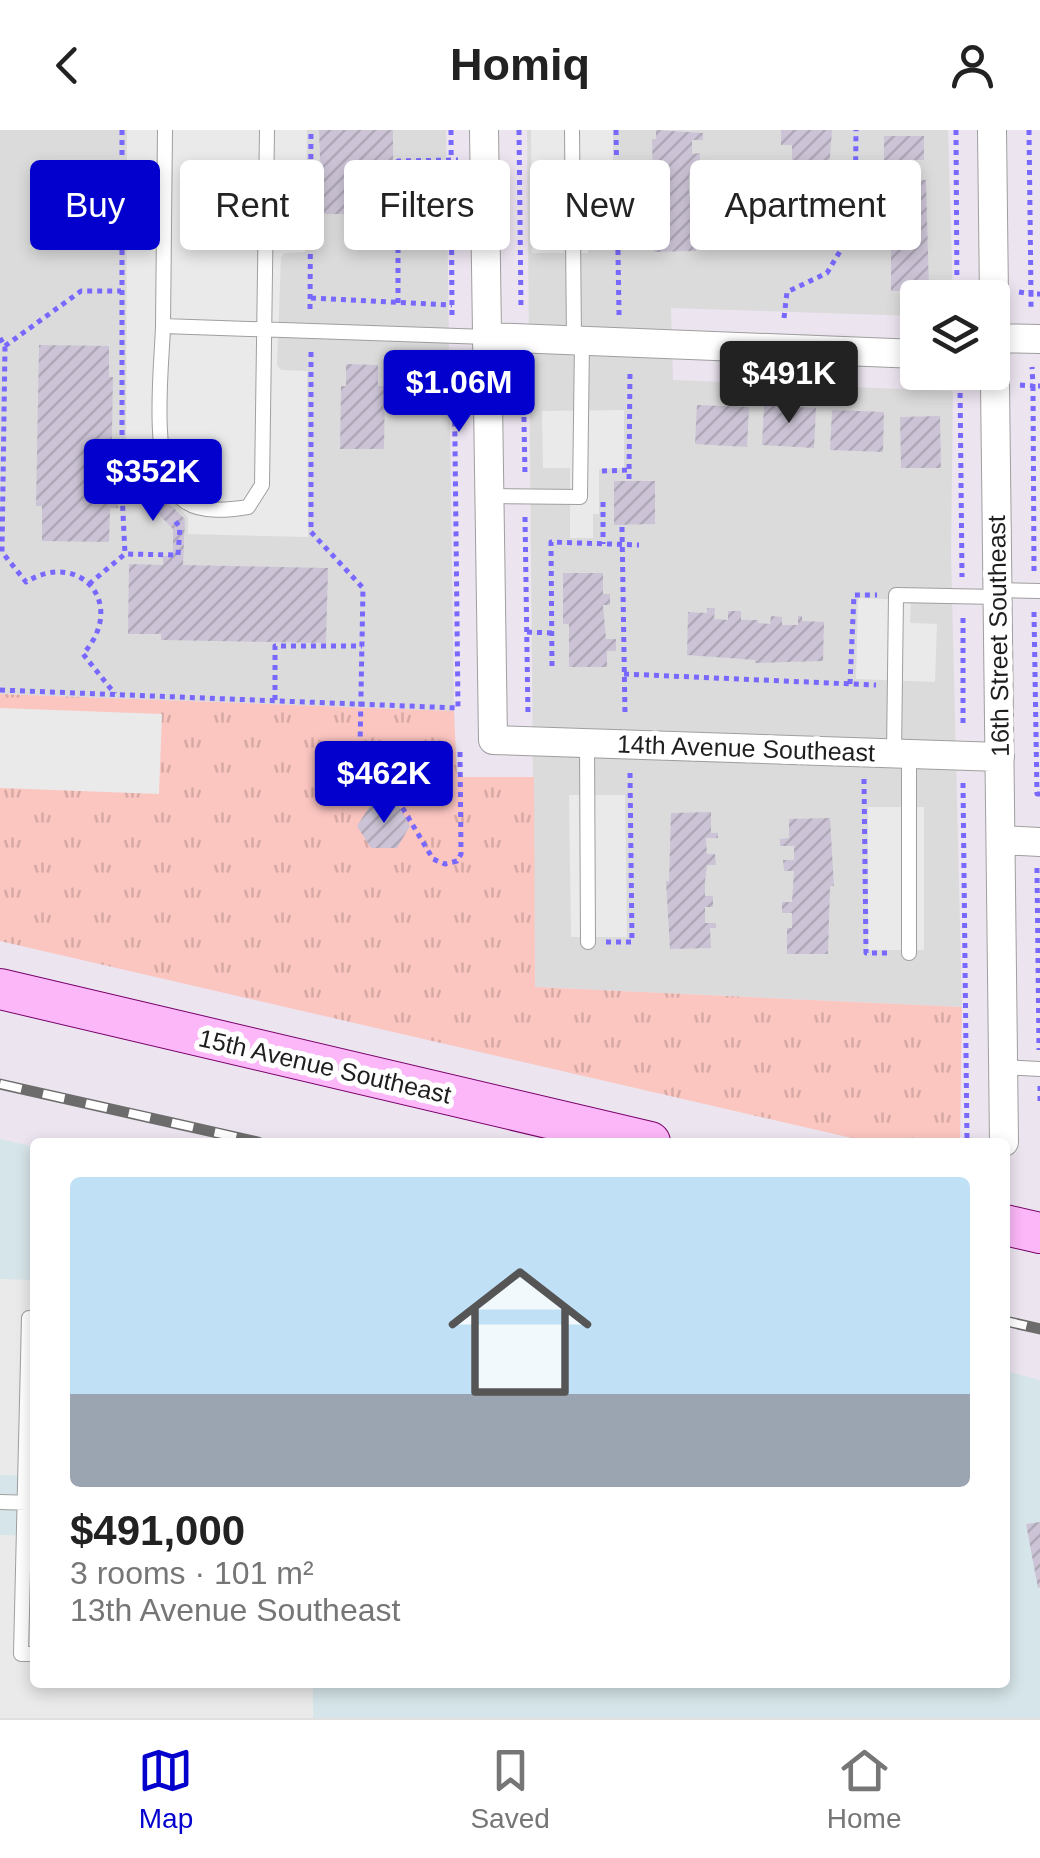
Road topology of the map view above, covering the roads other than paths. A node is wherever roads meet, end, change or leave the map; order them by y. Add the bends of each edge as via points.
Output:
1 (165, 130) edge
2 (267, 130) edge
3 (484, 130) edge
4 (572, 130) edge
5 (992, 130) edge
6 (993, 280) edge
7 (163, 326) junction
8 (264, 327) junction
9 (487, 337) junction
10 (578, 340) junction
11 (900, 353) edge
12 (994, 390) edge
13 (489, 496) junction
14 (1040, 591) edge
15 (997, 594) junction
16 (587, 743) junction
17 (902, 754) junction
18 (1000, 757) junction
19 (1001, 840) junction
20 (1039, 855) edge
21 (588, 942) road end
22 (908, 953) road end
23 (0, 989) edge
24 (1003, 1067) junction
25 (1040, 1069) edge
26 (633, 1138) edge
27 (1004, 1138) edge
28 (1010, 1226) edge
29 (1040, 1233) edge
30 (29, 1318) dead end
31 (0, 1502) edge
32 (30, 1503) edge
33 (29, 1573) edge
34 (30, 1654) edge

1 - 7 lane
2 - 8 lane
3 - 9 street
4 - 10 lane
5 - 6 street, 16th Street Southeast
7 - 8 lane
7 - 8 lane via 161,456 170,484 186,502 219,511 248,507 262,485
8 - 9 lane
9 - 10 street
9 - 13 street
10 - 11 street
10 - 13 lane via 580,497
12 - 15 street, 16th Street Southeast
13 - 16 street, 14th Avenue Southeast via 492,740
14 - 15 lane
15 - 17 lane via 896,596
15 - 18 street, 16th Street Southeast
16 - 17 street, 14th Avenue Southeast
16 - 21 lane
17 - 18 street, 14th Avenue Southeast
17 - 22 lane
18 - 19 street, 16th Street Southeast
19 - 20 street
19 - 24 street, 16th Street Southeast
23 - 26 street, 15th Avenue Southeast
24 - 25 lane
24 - 27 street, 16th Street Southeast
28 - 29 street
30 - 32 lane
31 - 32 lane
32 - 33 lane
33 - 34 lane via 21,1654

